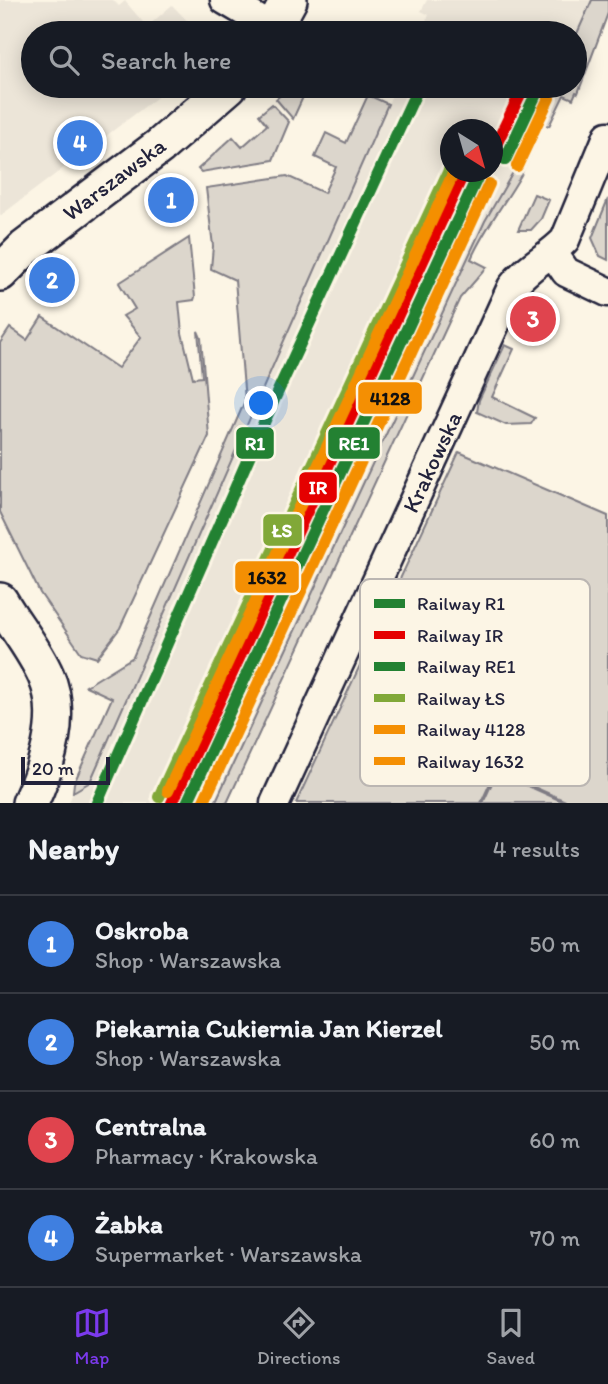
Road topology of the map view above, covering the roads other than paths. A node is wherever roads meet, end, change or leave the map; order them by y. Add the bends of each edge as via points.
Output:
1 (225, 0) edge
2 (278, 21) edge
3 (215, 98) edge
4 (608, 136) edge
5 (552, 253) junction
6 (0, 273) edge
7 (608, 292) edge
8 (378, 579) edge
9 (0, 601) edge
10 (360, 618) edge
11 (30, 803) edge
12 (275, 803) edge

1 - 2 street
3 - 6 street, Warszawska via 160,146 25,248
4 - 5 street, Krakowska via 565,240
5 - 7 street via 566,272
5 - 8 street, Krakowska via 524,271 512,287
9 - 11 street via 46,674 51,690 53,727
10 - 12 street, Krakowska

